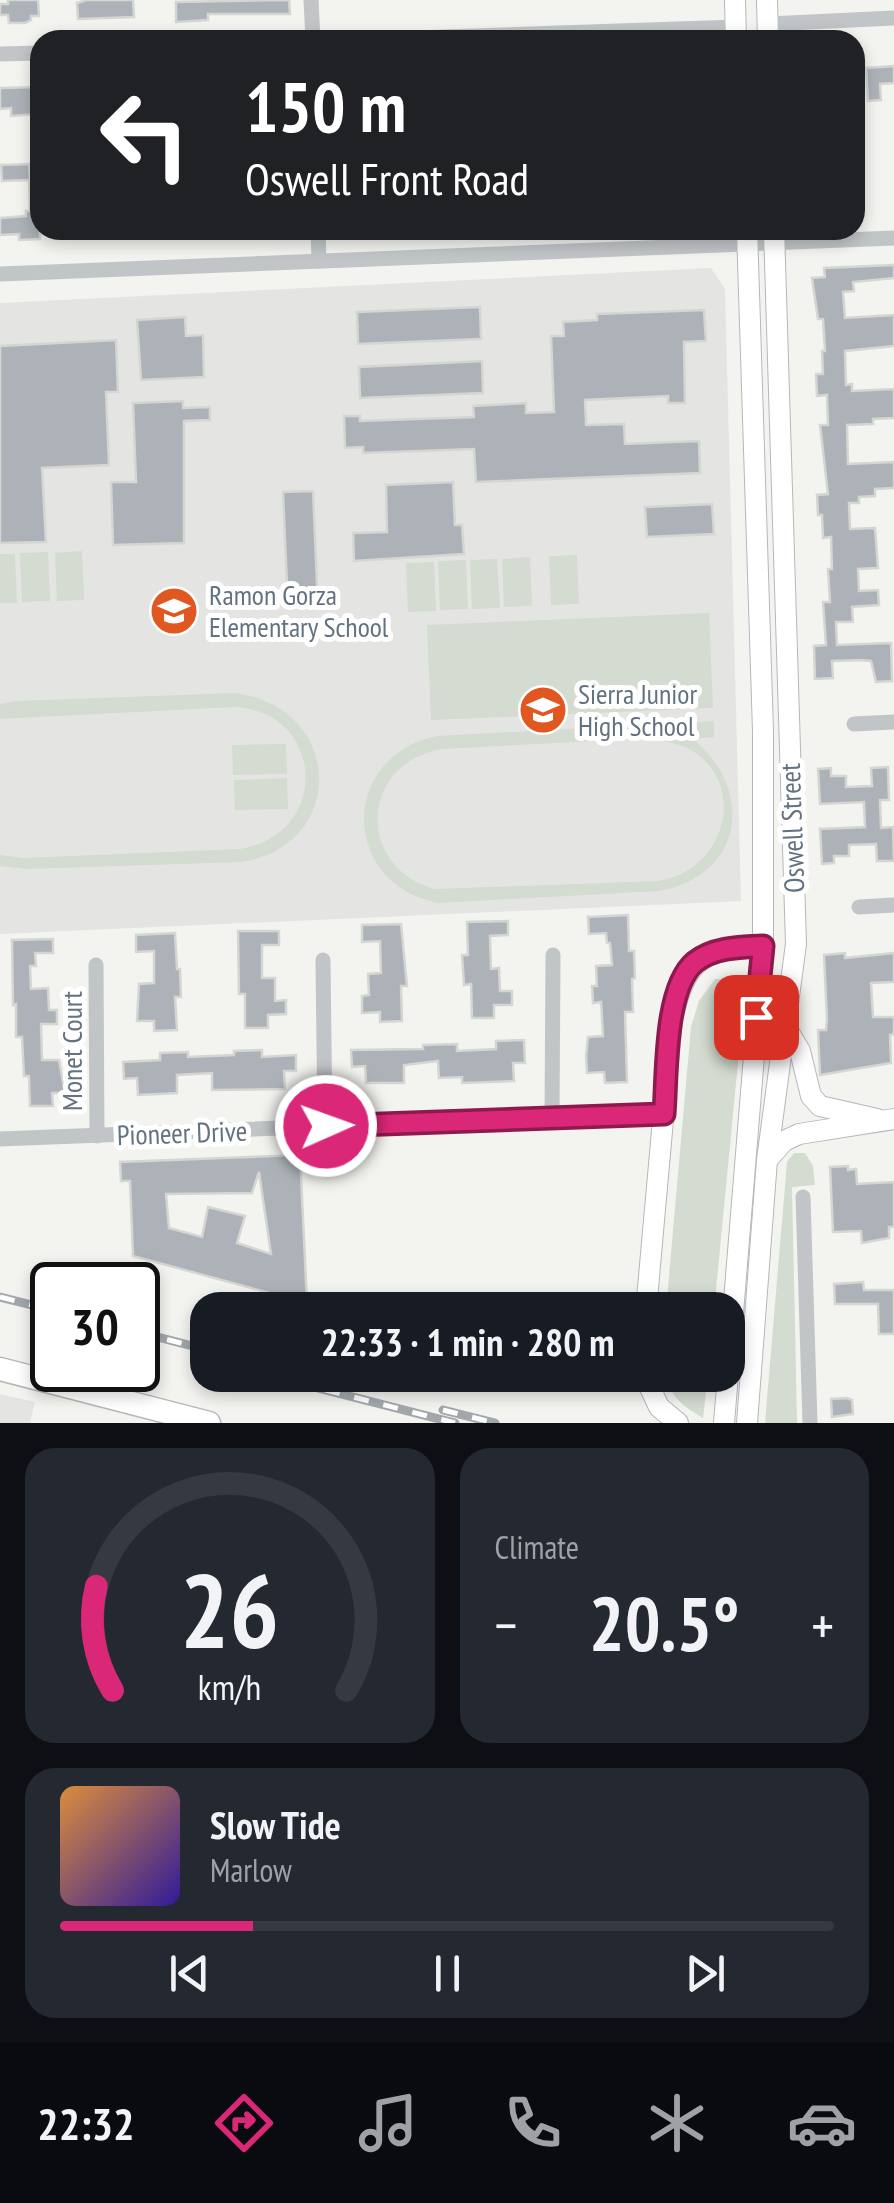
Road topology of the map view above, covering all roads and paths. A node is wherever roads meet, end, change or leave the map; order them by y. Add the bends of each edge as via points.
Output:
1 (312, 0) edge
2 (735, 0) edge
3 (767, 0) edge
4 (894, 18) edge
5 (312, 30) edge
6 (736, 30) edge
7 (768, 30) edge
8 (786, 30) edge
9 (30, 53) edge
10 (0, 54) edge
11 (865, 238) edge
12 (894, 238) edge
13 (318, 240) edge
14 (712, 240) edge
15 (748, 240) edge
16 (774, 240) edge
17 (319, 262) junction
18 (0, 274) edge
19 (894, 722) edge
20 (854, 724) dead end
21 (894, 905) edge
22 (860, 907) dead end
23 (763, 946) junction
24 (552, 955) dead end
25 (324, 960) dead end
26 (96, 965) dead end
27 (785, 1026) junction
28 (664, 1114) junction
29 (552, 1116) junction
30 (886, 1119) edge
31 (326, 1126) junction
32 (97, 1136) junction
33 (0, 1139) edge
34 (767, 1160) junction
35 (803, 1197) dead end
36 (648, 1292) edge
37 (0, 1369) edge
38 (652, 1392) edge
39 (747, 1415) edge
40 (208, 1423) edge
41 (678, 1423) edge
42 (724, 1423) edge
43 (810, 1423) edge

1 - 5 street
2 - 6 main road
3 - 7 main road
4 - 8 street
9 - 10 street
11 - 12 street
13 - 17 street
14 - 17 street
15 - 23 main road, Oswell Street
16 - 27 main road, Oswell Street via 796,944
17 - 18 street
19 - 20 street
21 - 22 street
23 - 28 main road via 728,948 695,962 680,986
23 - 42 main road, Oswell Street
24 - 29 street
25 - 31 street
26 - 32 street, Monet Court
27 - 30 main road via 820,1106
27 - 34 main road, Oswell Street
28 - 29 street, Pioneer Drive
28 - 36 main road
29 - 31 street, Pioneer Drive
30 - 34 main road via 799,1134
31 - 32 street, Pioneer Drive
32 - 33 street, Pioneer Drive
34 - 39 main road, Oswell Street
35 - 43 street
37 - 40 main road
38 - 41 main road

